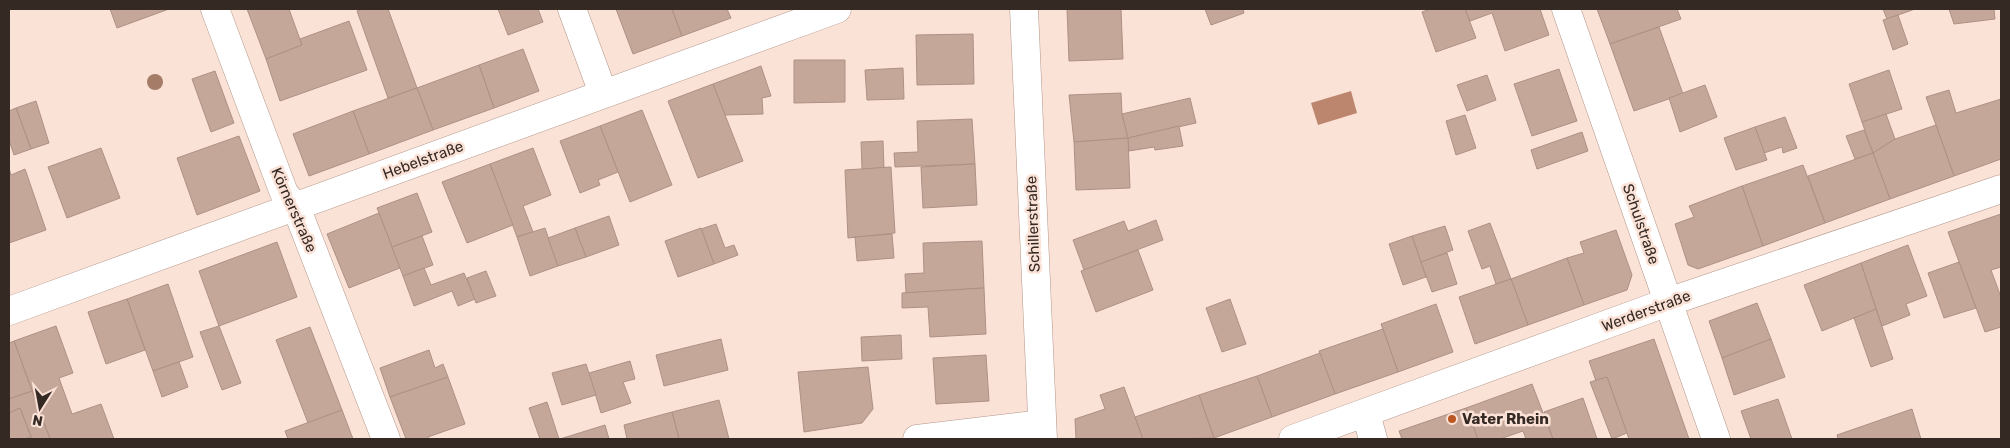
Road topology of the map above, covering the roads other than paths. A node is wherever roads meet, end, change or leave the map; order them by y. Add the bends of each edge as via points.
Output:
1 (215, 9) edge
2 (572, 9) edge
3 (837, 9) edge
4 (1024, 9) edge
5 (1566, 9) edge
6 (603, 93) junction
7 (2001, 189) edge
8 (296, 207) junction
9 (1668, 302) junction
10 (9, 310) edge
11 (1369, 426) edge
12 (1043, 431) edge
13 (386, 439) edge
14 (917, 439) edge
15 (1293, 439) edge
16 (1716, 439) edge

1 - 8 street, Körnerstraße via 284,193
2 - 6 street
3 - 6 street, Hebelstraße
4 - 12 street, Schillerstraße
5 - 9 street, Schulstraße
6 - 8 street, Hebelstraße
7 - 9 street, Werderstraße
8 - 10 street, Hebelstraße
8 - 13 street, Körnerstraße
9 - 11 street, Werderstraße
9 - 16 street, Schulstraße
11 - 15 street, Werderstraße
12 - 14 street

